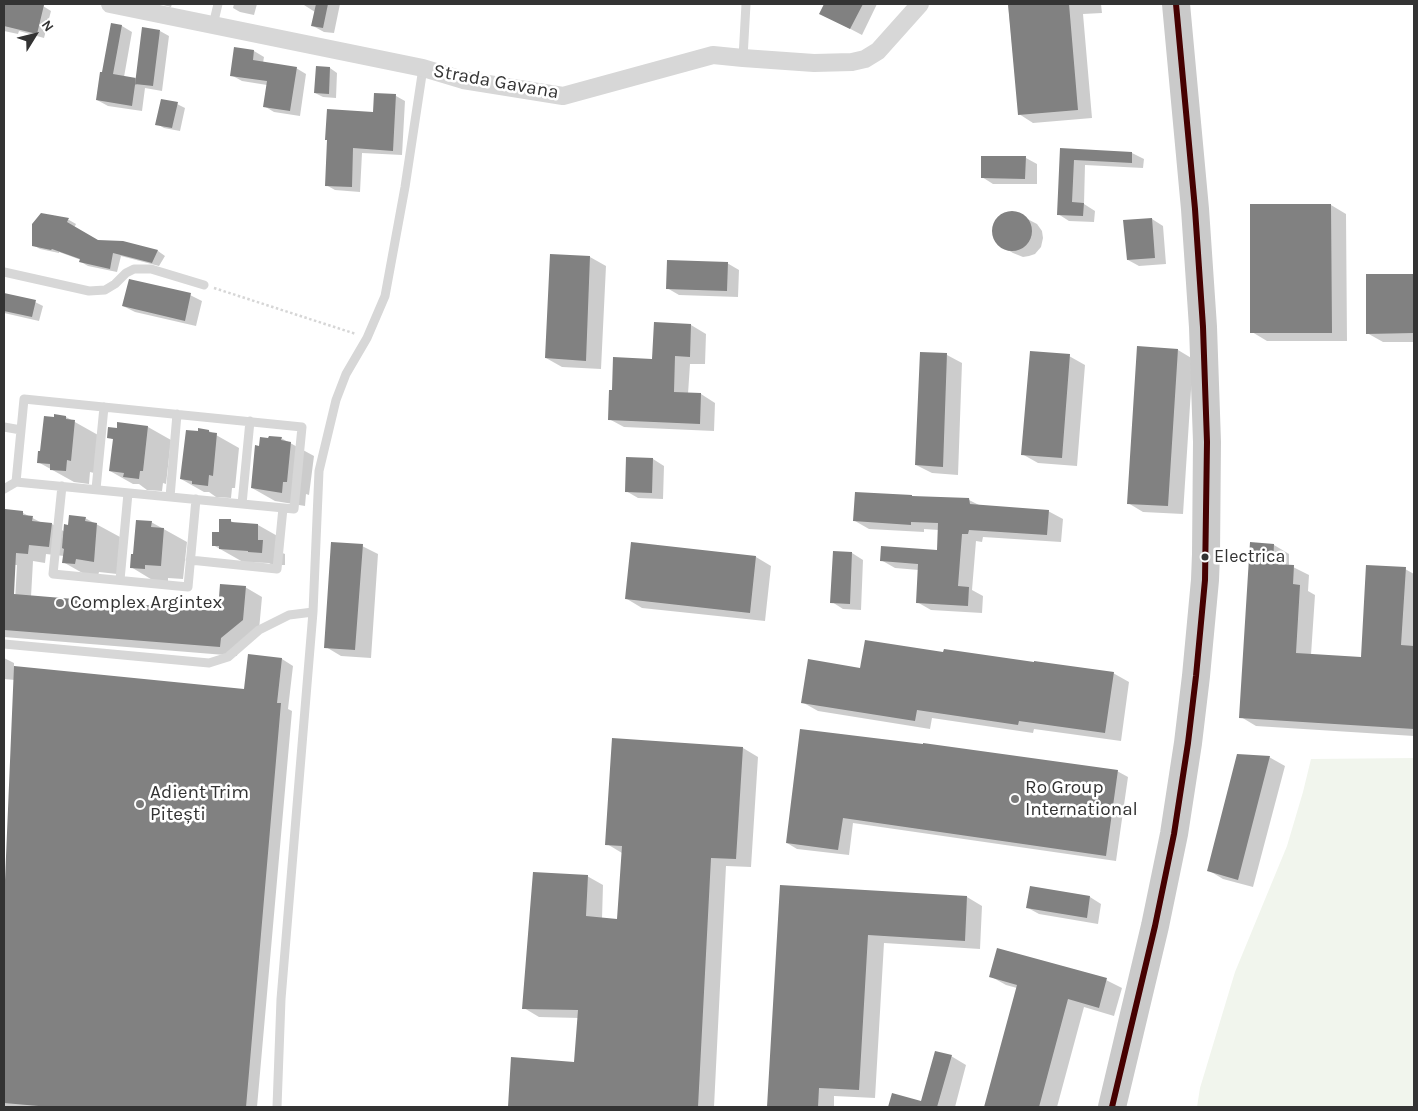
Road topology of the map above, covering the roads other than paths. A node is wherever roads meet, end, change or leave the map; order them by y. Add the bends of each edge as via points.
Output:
1 (110, 4) edge
2 (218, 4) edge
3 (746, 4) edge
4 (920, 4) edge
5 (1176, 4) edge
6 (213, 25) junction
7 (743, 58) junction
8 (423, 68) junction
9 (4, 272) edge
10 (204, 285) road end
11 (104, 407) junction
12 (177, 414) junction
13 (250, 422) junction
14 (4, 427) edge
15 (21, 430) junction
16 (16, 482) junction
17 (62, 486) junction
18 (4, 489) edge
19 (96, 490) junction
20 (128, 493) junction
21 (170, 496) junction
22 (196, 499) junction
23 (242, 504) junction
24 (283, 508) junction
25 (190, 560) junction
26 (120, 580) junction
27 (313, 612) junction
28 (4, 644) edge
29 (277, 1107) edge
30 (1112, 1107) edge

1 - 6 street, Strada Gavana
2 - 6 lane
3 - 7 lane
4 - 7 street, Strada Gavana via 878,51 852,62
5 - 30 main road via 1202,327 1207,442 1205,580 1194,695 1174,834
6 - 8 street, Strada Gavana
7 - 8 street, Strada Gavana via 713,55 563,96 463,80
8 - 27 lane via 385,296 336,400 319,471
9 - 10 lane via 89,292 105,290 134,269 151,269
11 - 12 lane
11 - 15 lane via 24,399
11 - 19 lane
12 - 13 lane
12 - 21 lane
13 - 23 lane
13 - 24 lane via 302,426 294,509
14 - 15 lane
15 - 16 lane
16 - 17 lane
16 - 18 lane
17 - 19 lane
17 - 26 lane via 53,574
19 - 20 lane
20 - 21 lane
20 - 26 lane
21 - 22 lane
22 - 23 lane
22 - 25 lane
23 - 24 lane
24 - 25 lane via 277,569
25 - 26 lane via 188,587
27 - 28 lane via 290,615 259,630 228,656 209,663
27 - 29 lane via 281,1000

